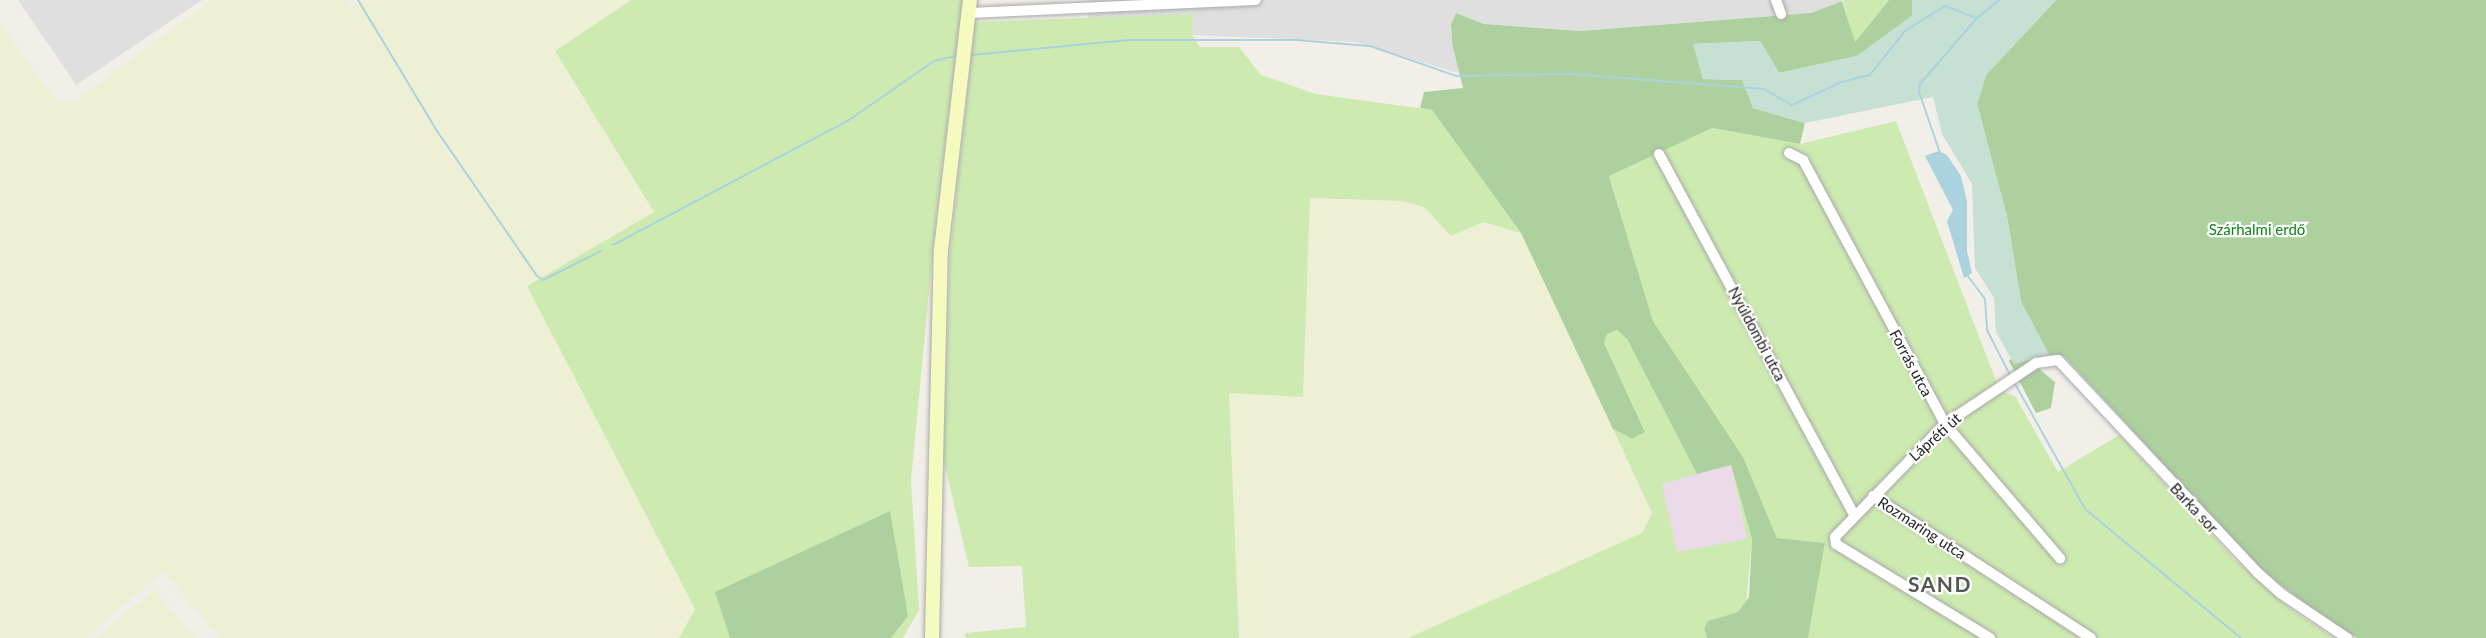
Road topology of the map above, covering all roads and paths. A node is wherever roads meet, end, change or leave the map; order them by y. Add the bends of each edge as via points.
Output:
1 (1256, 0) edge
2 (1776, 0) edge
3 (1228, 1) edge
4 (969, 6) edge
5 (1781, 14) dead end
6 (1789, 153) dead end
7 (1659, 154) dead end
8 (2058, 360) joint
9 (1945, 424) junction
10 (1873, 496) junction
11 (1854, 515) junction
12 (2060, 558) dead end
13 (932, 638) edge
14 (1990, 638) edge
15 (2091, 638) edge
16 (2347, 638) edge

1 - 3 street
2 - 5 street
3 - 4 street
4 - 13 main road via 941,250
6 - 9 street, Forrás utca via 1803,160
7 - 11 street, Nyúldombi utca
8 - 9 street, Lápréti út via 2036,363
8 - 16 street, Barka sor via 2258,573 2280,593
9 - 10 street, Lápréti út
9 - 12 street, Forrás utca
10 - 11 street, Lápréti út
10 - 15 street, Rozmaring utca
11 - 14 street, Lápréti út via 1837,531 1834,542

